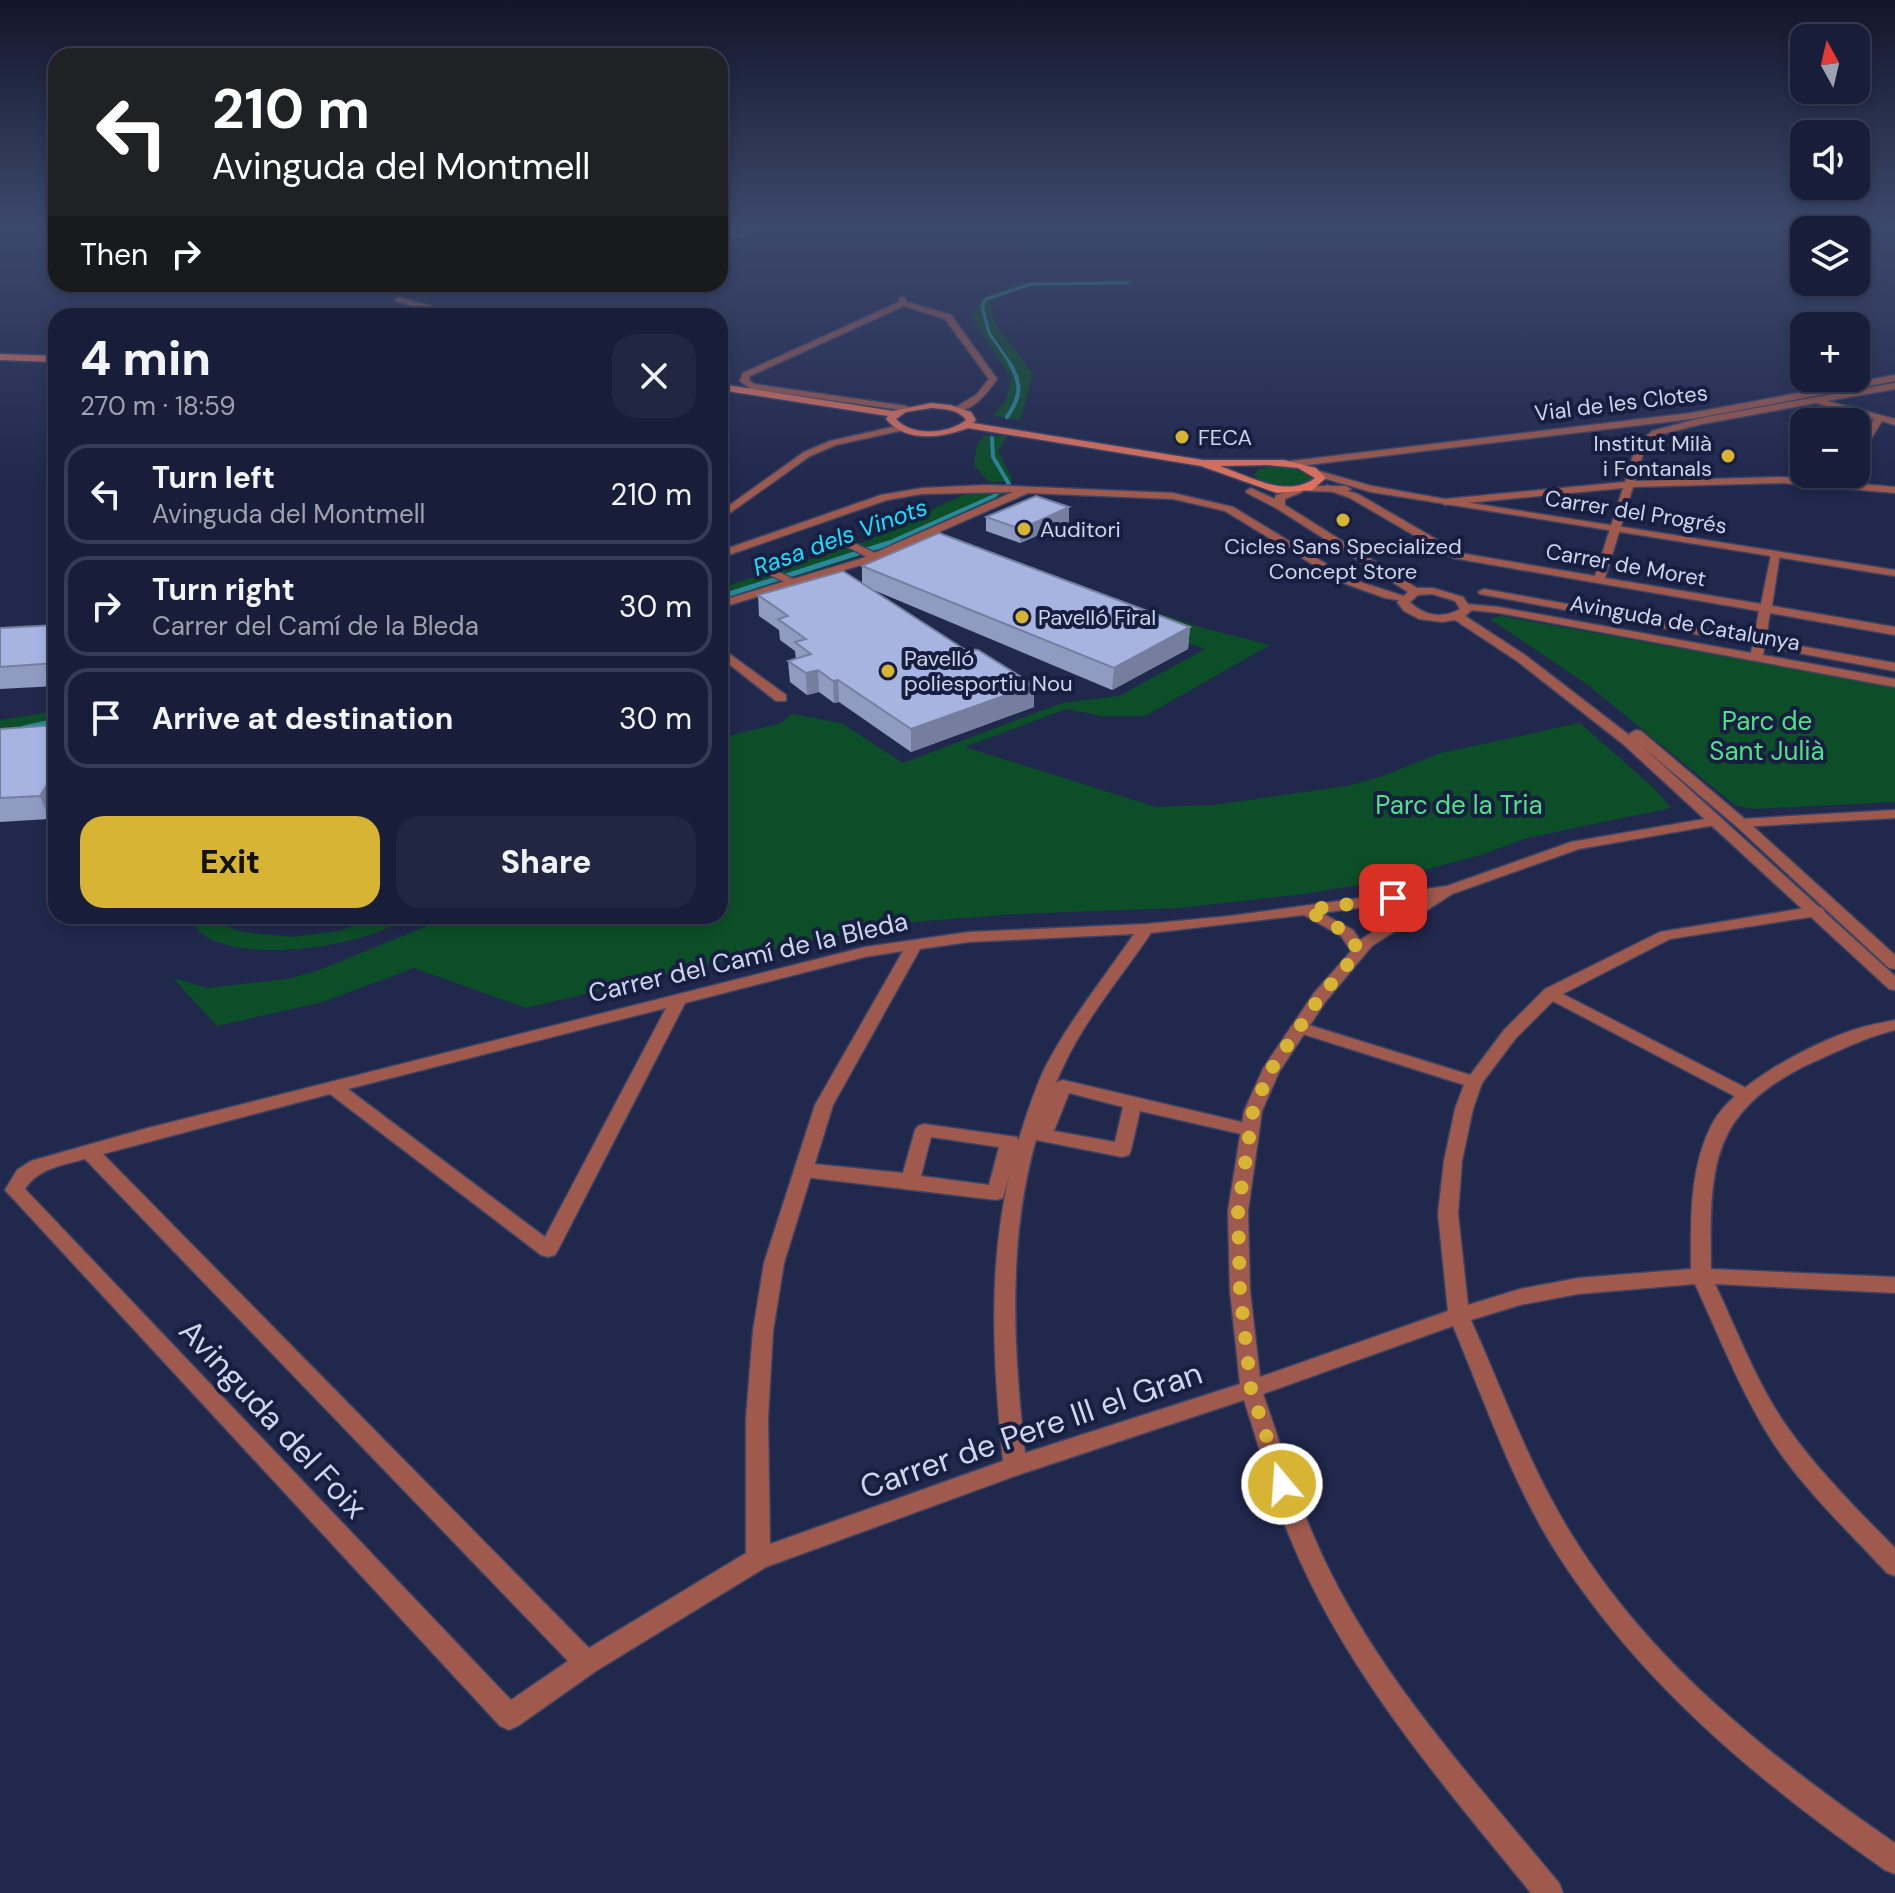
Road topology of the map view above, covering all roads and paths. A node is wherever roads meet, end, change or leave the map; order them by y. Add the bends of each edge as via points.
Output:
1 (875, 313) edge
2 (938, 313) edge
3 (0, 357) edge
4 (48, 359) edge
5 (1895, 378) edge
6 (1895, 386) edge
7 (728, 388) edge
8 (1814, 401) junction
9 (906, 409) junction
10 (959, 409) junction
11 (894, 414) junction
12 (1895, 416) edge
13 (1879, 418) junction
14 (1895, 422) edge
15 (967, 425) junction
16 (901, 428) junction
17 (1870, 433) edge
18 (1350, 455) junction
19 (1203, 463) junction
20 (1261, 464) junction
21 (1291, 464) junction
22 (1318, 473) junction
23 (1790, 479) edge
24 (1250, 484) junction
25 (1631, 484) junction
26 (1870, 484) edge
27 (1327, 488) junction
28 (1303, 489) junction
29 (1371, 489) junction
30 (1895, 490) edge
31 (1025, 491) junction
32 (1386, 492) junction
33 (1363, 501) junction
34 (1445, 502) junction
35 (1280, 506) junction
36 (728, 511) edge
37 (1614, 530) junction
38 (844, 541) dead end
39 (728, 552) edge
40 (1776, 555) junction
41 (875, 557) junction
42 (761, 567) dead end
43 (1895, 573) edge
44 (1599, 580) junction
45 (795, 583) junction
46 (1484, 592) dead end
47 (1410, 595) junction
48 (728, 603) edge
49 (1764, 611) junction
50 (1463, 612) junction
51 (1895, 631) edge
52 (1759, 642) junction
53 (728, 657) edge
54 (1756, 657) junction
55 (1895, 667) edge
56 (1895, 683) edge
57 (781, 698) dead end
58 (1895, 814) edge
59 (1716, 821) junction
60 (1741, 823) junction
61 (1450, 890) junction
62 (1307, 910) junction
63 (1817, 911) junction
64 (1146, 929) junction
65 (915, 944) junction
66 (1359, 951) junction
67 (1895, 964) edge
68 (1895, 985) edge
69 (1551, 993) junction
70 (679, 999) junction
71 (1895, 1025) edge
72 (1299, 1027) junction
73 (1474, 1082) junction
74 (332, 1086) junction
75 (1746, 1095) junction
76 (1133, 1103) junction
77 (1250, 1130) junction
78 (90, 1152) junction
79 (38, 1166) joint
80 (804, 1170) junction
81 (910, 1181) junction
82 (1701, 1276) junction
83 (1895, 1285) edge
84 (1459, 1316) junction
85 (1251, 1389) junction
86 (1015, 1466) junction
87 (758, 1559) junction
88 (1895, 1565) edge
89 (587, 1663) junction
90 (509, 1717) joint
91 (1895, 1860) edge
92 (1549, 1893) edge

1 - 9 street via 746,375 744,381
2 - 10 street via 948,317 993,379 979,397
3 - 4 main road
5 - 18 street, Vial de les Clotes via 1691,416
6 - 8 street
7 - 11 main road
8 - 13 street
8 - 25 street via 1655,433 1641,446
9 - 10 main road
9 - 11 main road
10 - 15 main road via 971,420
11 - 16 main road via 891,419
12 - 13 street
13 - 14 street
13 - 17 street
15 - 16 main road via 930,433
15 - 19 main road
16 - 36 street via 807,454
18 - 21 street, Vial de les Clotes
18 - 22 street, Vial de les Clotes via 1328,462
19 - 20 main road
19 - 24 main road
20 - 21 main road
20 - 24 main road via 1247,470
21 - 22 main road
22 - 28 main road via 1320,482
22 - 29 street, Carrer del Progrés
23 - 25 street
24 - 28 main road
24 - 35 street
25 - 34 street
25 - 37 street
26 - 30 street
27 - 28 street, Carrer del Progrés
27 - 29 street, Carrer del Progrés
27 - 33 street, Carrer de Moret
28 - 35 street via 1280,497
29 - 32 street, Carrer del Progrés
31 - 39 street via 961,488 885,497
31 - 41 street
31 - 47 street via 1209,502 1347,581 1385,595
32 - 33 street via 1371,493
32 - 34 street, Carrer del Progrés
33 - 44 street, Carrer de Moret via 1457,556
34 - 37 street, Carrer del Progrés
35 - 47 street
37 - 40 street, Carrer del Progrés
37 - 44 street
38 - 41 street
40 - 43 street, Carrer del Progrés
40 - 49 street
41 - 45 street
42 - 45 street
44 - 49 street, Carrer de Moret
45 - 48 street
46 - 52 street
47 - 50 street via 1452,595
47 - 50 street via 1405,606 1418,614 1438,618
49 - 51 street, Carrer de Moret
49 - 52 street
50 - 54 street, Avinguda de Catalunya via 1499,610
50 - 59 street via 1628,741
50 - 60 street via 1639,737
52 - 54 street
52 - 55 street
53 - 57 street
54 - 56 street, Avinguda de Catalunya
58 - 60 street
59 - 61 street, Carrer del Camí de la Bleda via 1576,845
59 - 63 street
60 - 67 street
61 - 62 street, Carrer del Camí de la Bleda
61 - 66 street
62 - 64 street, Carrer del Camí de la Bleda
62 - 66 street via 1347,933
63 - 68 street
63 - 69 street via 1666,935
64 - 65 street, Carrer del Camí de la Bleda
64 - 86 street via 1057,1062 1013,1185 1002,1281 1003,1361
65 - 70 street, Carrer del Camí de la Bleda
65 - 80 street via 824,1105
66 - 72 street
69 - 73 street via 1510,1034
69 - 75 street
70 - 74 street, Carrer del Camí de la Bleda
70 - 74 street via 548,1250
71 - 75 street via 1858,1034 1779,1072
72 - 73 street
72 - 77 street via 1270,1071
73 - 84 street via 1453,1161 1448,1214
74 - 78 street, Carrer del Camí de la Bleda
75 - 82 street via 1721,1125 1707,1167 1701,1202
76 - 76 street via 1122,1150 1043,1135 1063,1086
76 - 77 street
77 - 85 street via 1238,1211
78 - 79 street, Carrer del Camí de la Bleda
78 - 89 street, Avinguda del Foix
79 - 90 street, Avinguda del Foix via 19,1180 16,1194
80 - 81 street
80 - 87 street via 774,1263 763,1331 757,1418
81 - 81 street via 924,1130 1010,1142 996,1193
82 - 83 street, Carrer de Pere III el Gran
82 - 84 street, Carrer de Pere III el Gran via 1578,1286
82 - 88 street via 1779,1433
84 - 85 street, Carrer de Pere III el Gran
84 - 91 street via 1531,1484 1564,1544 1613,1612 1673,1682 1771,1769
85 - 86 street, Carrer de Pere III el Gran
85 - 92 street via 1302,1538 1379,1678
86 - 87 street, Carrer de Pere III el Gran
87 - 89 street, Carrer de Pere III el Gran
89 - 90 street, Carrer de Pere III el Gran

